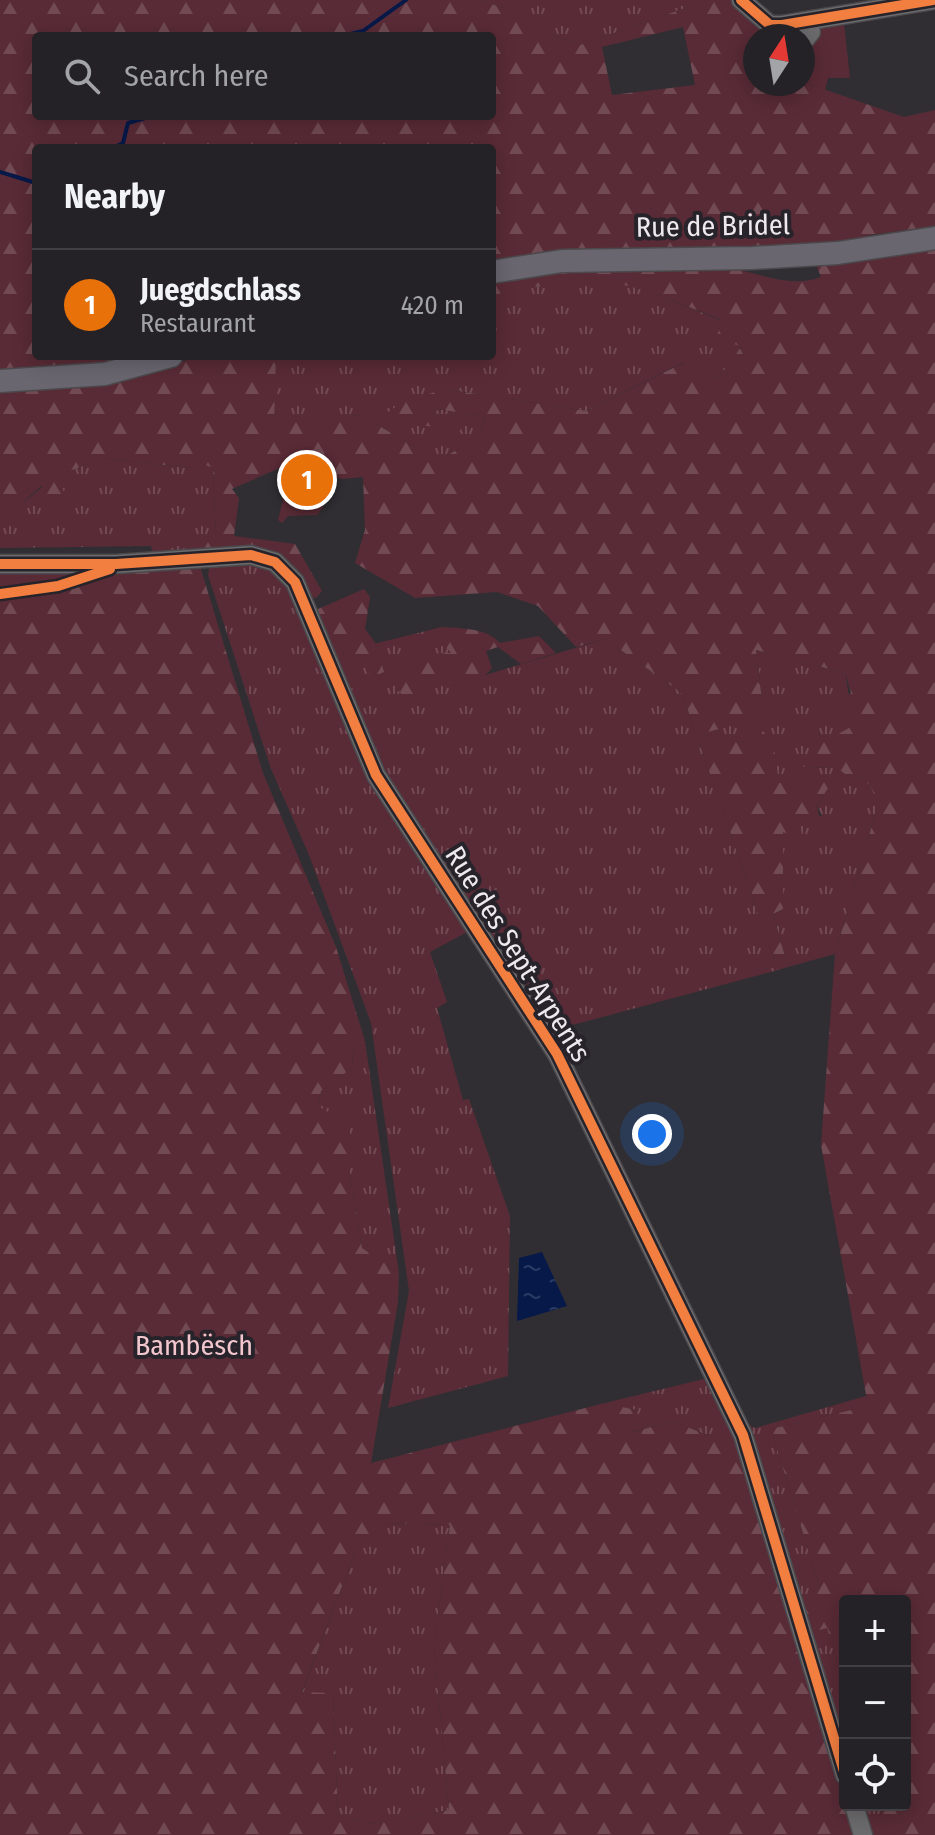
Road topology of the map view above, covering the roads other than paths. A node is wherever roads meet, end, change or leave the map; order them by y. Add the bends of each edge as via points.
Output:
1 (741, 0) edge
2 (933, 0) edge
3 (769, 24) edge
4 (810, 24) edge
5 (935, 238) edge
6 (496, 271) edge
7 (156, 360) edge
8 (0, 381) edge
9 (0, 564) edge
10 (839, 1755) edge
11 (856, 1811) edge
12 (863, 1835) edge

1 - 3 street
2 - 4 street
5 - 6 main road, Rue de Bridel via 838,253 562,261
7 - 8 main road via 105,374
9 - 10 street, Rue des Sept-Arpents via 116,564 251,555 275,562 295,582 376,775 557,1054 743,1435
11 - 12 street

